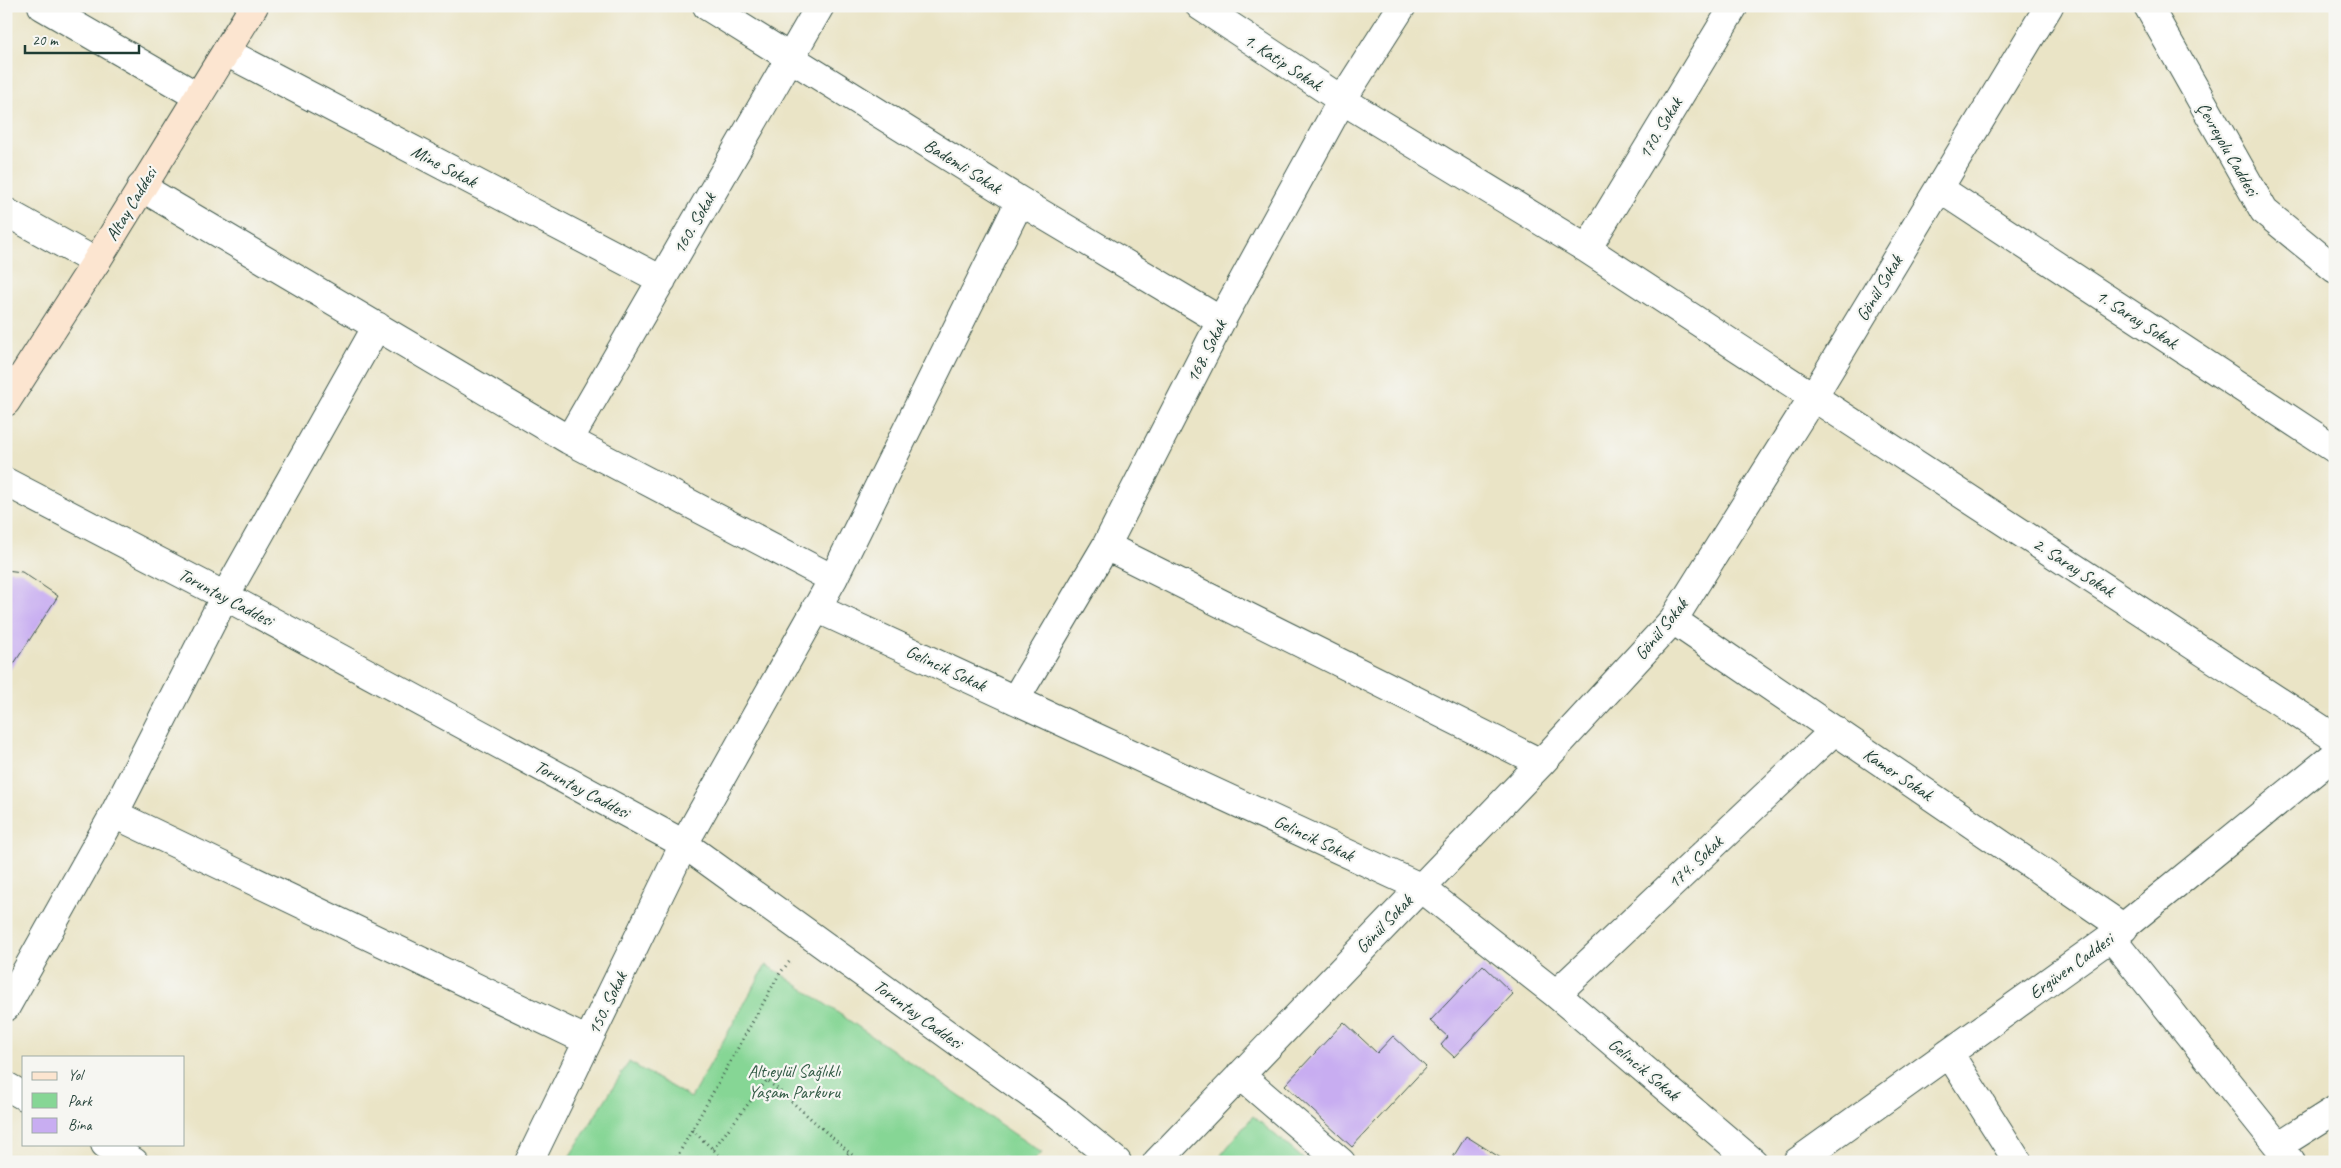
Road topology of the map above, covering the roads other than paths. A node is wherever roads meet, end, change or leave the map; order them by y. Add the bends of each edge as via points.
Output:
1 (42, 6) edge
2 (254, 6) edge
3 (707, 6) edge
4 (820, 6) edge
5 (1200, 6) edge
6 (1402, 6) edge
7 (1734, 6) edge
8 (2049, 6) edge
9 (2148, 6) edge
10 (226, 52) junction
11 (790, 58) junction
12 (197, 96) junction
13 (1342, 100) junction
14 (141, 187) junction
15 (1940, 189) junction
16 (1020, 201) junction
17 (6, 212) edge
18 (1587, 249) junction
19 (96, 262) junction
20 (2335, 269) edge
21 (662, 280) junction
22 (1221, 321) junction
23 (377, 326) junction
24 (1813, 397) junction
25 (6, 402) edge
26 (569, 440) junction
27 (2335, 449) edge
28 (6, 482) edge
29 (1106, 546) junction
30 (833, 579) junction
31 (225, 596) junction
32 (816, 608) junction
33 (1673, 620) junction
34 (1015, 700) junction
35 (1835, 730) junction
36 (2335, 738) edge
37 (2335, 755) edge
38 (1541, 763) junction
39 (114, 814) junction
40 (684, 844) junction
41 (1420, 887) junction
42 (2118, 932) junction
43 (1556, 994) junction
44 (6, 1007) edge
45 (588, 1041) junction
46 (1949, 1054) junction
47 (1240, 1075) junction
48 (6, 1086) edge
49 (22, 1095) edge
50 (2335, 1110) edge
51 (108, 1146) edge
52 (2285, 1154) edge
53 (134, 1162) edge
54 (530, 1162) edge
55 (1117, 1162) edge
56 (1157, 1162) edge
57 (1341, 1162) edge
58 (1753, 1162) edge
59 (1797, 1162) edge
60 (2018, 1162) edge

1 - 12 street
2 - 10 main road, Altay Caddesi
3 - 11 street, Bademli Sokak
4 - 11 street, 160. Sokak
5 - 13 street, 1. Katip Sokak
6 - 13 street, 168. Sokak
7 - 18 street, 170. Sokak
8 - 15 street, Gönül Sokak
9 - 20 street, Çevreyolu Caddesi via 2264,211
10 - 12 main road, Altay Caddesi
10 - 21 street, Mine Sokak
11 - 16 street, Bademli Sokak
11 - 21 street, 160. Sokak
12 - 14 main road, Altay Caddesi
13 - 18 street, 1. Katip Sokak
13 - 22 street, 168. Sokak
14 - 19 main road, Altay Caddesi
14 - 23 street
15 - 24 street, Gönül Sokak
15 - 27 street, 1. Saray Sokak
16 - 22 street, Bademli Sokak
16 - 30 street, 150. Sokak
17 - 19 street
18 - 24 street, 2. Saray Sokak
19 - 25 main road, Altay Caddesi
21 - 26 street, 160. Sokak
22 - 29 street, 168. Sokak
23 - 26 street
23 - 31 street
24 - 33 street, Gönül Sokak
24 - 36 street, 2. Saray Sokak
26 - 30 street
28 - 31 street, Toruntay Caddesi
29 - 34 street, 168. Sokak
29 - 38 street
30 - 32 street, 150. Sokak
31 - 39 street
31 - 40 street, Toruntay Caddesi
32 - 34 street, Gelincik Sokak
32 - 40 street, 150. Sokak
33 - 35 street, Kamer Sokak
33 - 38 street, Gönül Sokak
34 - 41 street, Gelincik Sokak
35 - 42 street, Kamer Sokak
35 - 43 street, 174. Sokak
37 - 42 street, Ergüven Caddesi
38 - 41 street, Gönül Sokak
39 - 44 street
39 - 45 street
40 - 45 street, 150. Sokak
40 - 55 street, Toruntay Caddesi via 1059,1115
41 - 43 street, Gelincik Sokak
41 - 47 street, Gönül Sokak
42 - 46 street, Ergüven Caddesi
42 - 52 street, Kamer Sokak
43 - 58 street, Gelincik Sokak
45 - 54 street, 150. Sokak
46 - 59 street, Ergüven Caddesi
46 - 60 street
47 - 56 street, Gönül Sokak
47 - 57 street
48 - 49 street
50 - 52 street
51 - 53 street

